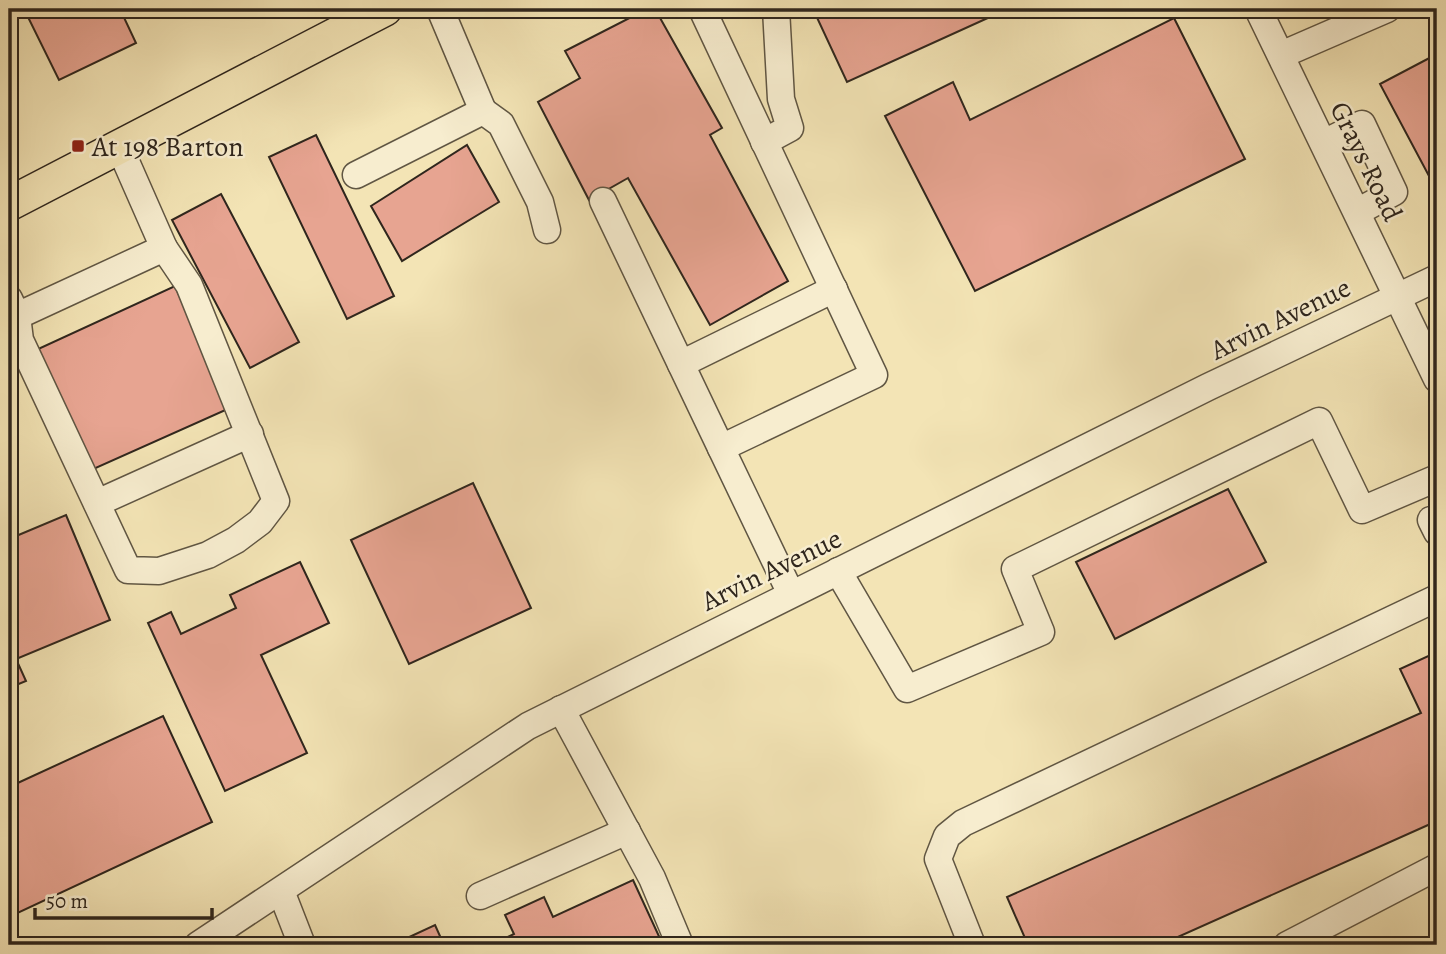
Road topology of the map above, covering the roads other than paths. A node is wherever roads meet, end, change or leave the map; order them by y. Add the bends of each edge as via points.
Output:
1 (384, 9) edge
2 (440, 9) edge
3 (702, 9) edge
4 (776, 9) edge
5 (1258, 9) edge
6 (1387, 9) edge
7 (1281, 55) junction
8 (483, 111) junction
9 (764, 142) junction
10 (1324, 143) junction
11 (120, 148) junction
12 (356, 175) dead end
13 (603, 201) dead end
14 (9, 204) edge
15 (1357, 212) junction
16 (547, 230) dead end
17 (164, 248) junction
18 (1437, 278) edge
19 (834, 289) junction
20 (1398, 296) junction
21 (13, 308) edge
22 (681, 363) junction
23 (1437, 379) edge
24 (250, 434) junction
25 (721, 448) junction
26 (1437, 478) edge
27 (97, 503) junction
28 (838, 571) junction
29 (791, 594) junction
30 (1437, 598) edge
31 (561, 709) junction
32 (627, 831) junction
33 (1437, 867) edge
34 (281, 891) junction
35 (480, 896) dead end
36 (198, 945) edge
37 (302, 945) edge
38 (680, 945) edge
39 (972, 945) edge
40 (1287, 945) edge

1 - 11 main road
2 - 8 street
3 - 9 street
4 - 9 street via 781,99 790,128
5 - 7 street, Grays Road
6 - 7 street
7 - 10 street, Grays Road
8 - 12 street
8 - 16 street via 501,124 540,202
9 - 19 street
10 - 15 street, Grays Road
10 - 15 street via 1362,124 1394,192
11 - 14 main road
11 - 17 street
13 - 22 street
15 - 20 street, Grays Road
17 - 21 street
17 - 24 street via 189,285
18 - 20 street, Arvin Avenue
19 - 22 street
19 - 25 street via 874,375
20 - 23 street, Grays Road
20 - 28 street, Arvin Avenue
21 - 27 street via 20,340
22 - 25 street
24 - 27 street
24 - 27 street via 276,501 260,522 208,555 159,572 128,570
25 - 29 street
26 - 28 street via 1363,510 1319,421 1015,569 1041,632 908,690
28 - 29 street, Arvin Avenue
29 - 31 street, Arvin Avenue
30 - 39 street via 963,823 947,836 938,859
31 - 32 street
31 - 34 street, Arvin Avenue via 528,726
32 - 35 street
32 - 38 street
33 - 40 street
34 - 36 street, Arvin Avenue
34 - 37 street

